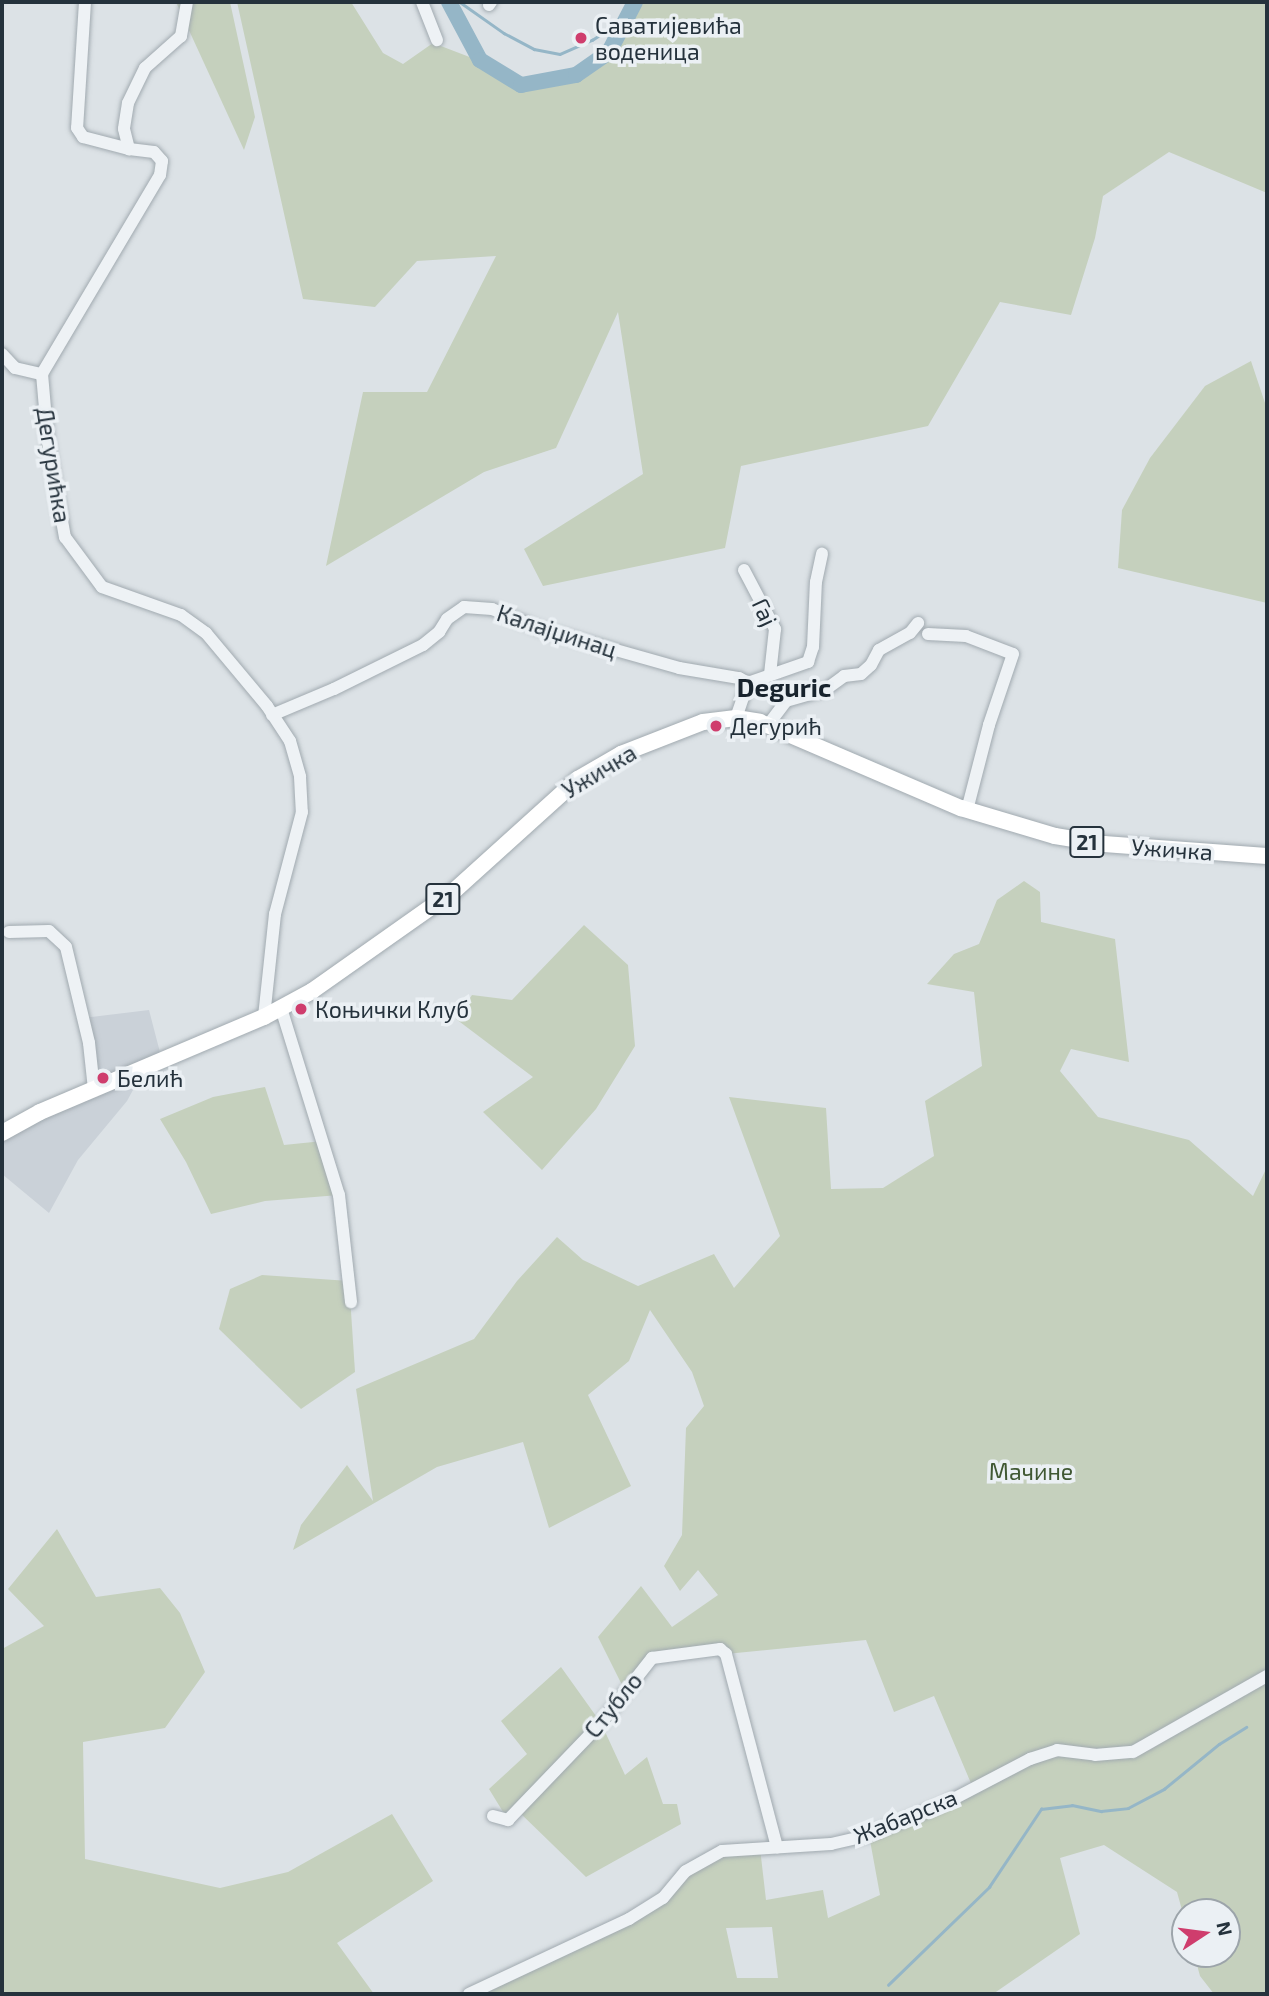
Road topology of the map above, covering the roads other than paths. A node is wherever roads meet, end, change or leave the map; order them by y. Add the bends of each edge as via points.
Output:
1 (85, 2) edge
2 (187, 2) edge
3 (422, 2) edge
4 (437, 40) dead end
5 (129, 149) junction
6 (2, 354) edge
7 (42, 374) junction
8 (822, 554) dead end
9 (744, 570) dead end
10 (918, 623) dead end
11 (928, 634) dead end
12 (770, 674) junction
13 (748, 682) junction
14 (272, 715) junction
15 (736, 718) junction
16 (768, 724) junction
17 (967, 810) junction
18 (1267, 856) edge
19 (9, 932) dead end
20 (281, 1008) junction
21 (264, 1017) junction
22 (94, 1089) junction
23 (2, 1133) edge
24 (351, 1302) dead end
25 (1267, 1676) edge
26 (493, 1816) dead end
27 (777, 1847) junction
28 (469, 1994) edge

1 - 5 street via 77,128 83,137
2 - 5 street via 181,36 145,68 128,103 124,129
3 - 4 street
5 - 7 street, Дегурићка via 153,152 162,161 160,175
6 - 7 street via 15,368
7 - 14 street, Дегурићка via 48,442 65,537 102,587 181,615 206,634
8 - 12 street via 808,662
9 - 12 street, Гај via 775,629
10 - 16 street via 910,633 879,650 861,674 844,676 825,690 786,701
11 - 17 street via 966,636 1013,654
12 - 13 street
13 - 14 street, Калајџинац via 576,639 492,609 464,607 423,645
13 - 15 street
14 - 21 street, Дегурићка via 290,741 300,777 302,812 275,914
15 - 16 main road, Ужичка / 21
15 - 20 main road, Ужичка / 21 via 684,728 589,772 436,905 332,979
16 - 17 main road, Ужичка / 21
17 - 18 main road, Ужичка / 21 via 1087,842
19 - 22 street via 49,931 66,947 89,1044
20 - 21 main road, Ужичка / 21
20 - 24 street via 339,1195
21 - 22 main road, Ужичка / 21
22 - 23 main road, Ужичка / 21
25 - 27 street, Жабарска via 1133,1752 1095,1755 1058,1750 869,1835 831,1844
26 - 27 street, Стубло via 508,1820 601,1723 652,1658 720,1649 726,1654
27 - 28 street, Жабарска via 722,1851 686,1871 663,1898 629,1919

